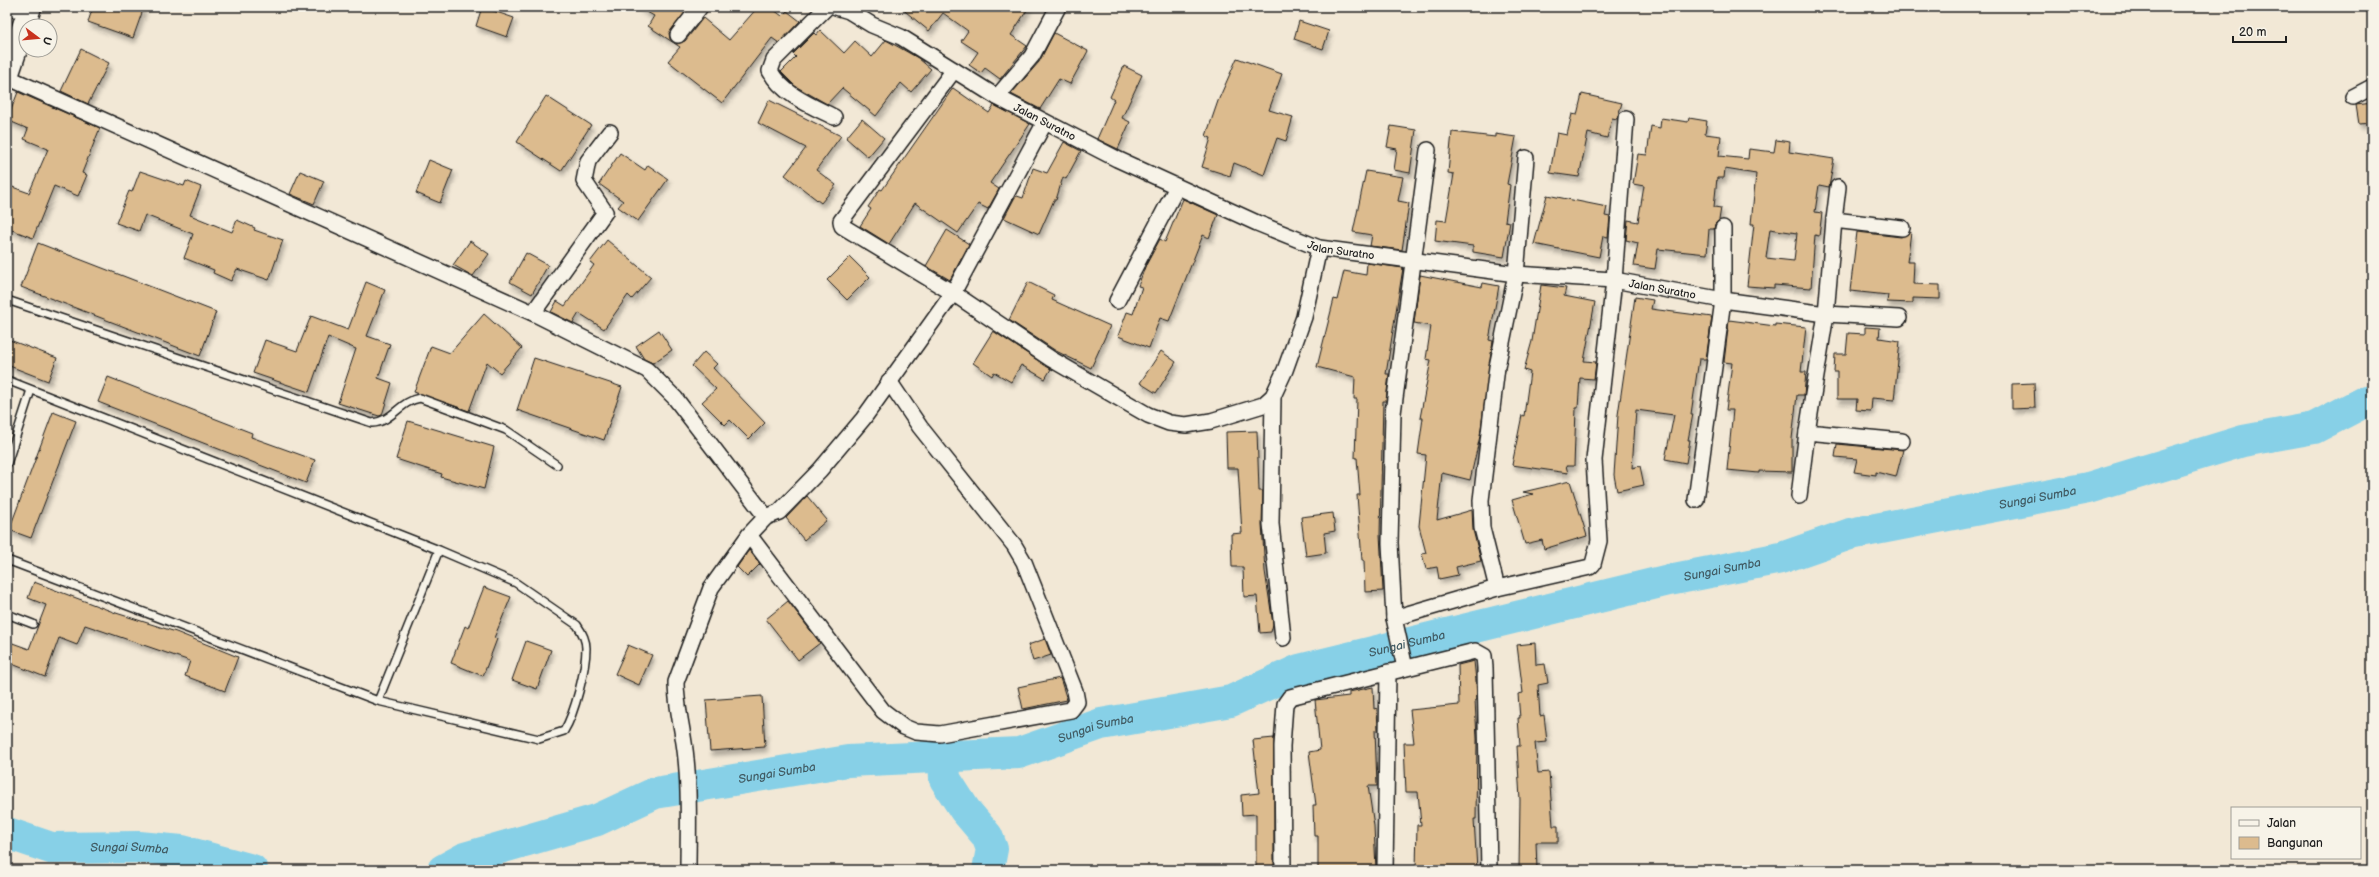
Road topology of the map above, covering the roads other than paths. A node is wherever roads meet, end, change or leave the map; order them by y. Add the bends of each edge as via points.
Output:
1 (700, 7) edge
2 (827, 7) edge
3 (836, 7) edge
4 (1058, 7) edge
5 (14, 12) edge
6 (678, 35) dead end
7 (954, 70) junction
8 (7, 76) edge
9 (2372, 87) edge
10 (997, 97) junction
11 (2353, 97) dead end
12 (834, 117) dead end
13 (1626, 119) dead end
14 (1045, 122) junction
15 (610, 132) dead end
16 (1428, 150) dead end
17 (1526, 158) dead end
18 (1177, 187) junction
19 (1838, 187) dead end
20 (1834, 220) junction
21 (1723, 228) dead end
22 (1902, 228) dead end
23 (1319, 248) junction
24 (1414, 259) junction
25 (1516, 274) junction
26 (1614, 280) junction
27 (953, 294) junction
28 (7, 300) edge
29 (1723, 300) junction
30 (1117, 301) dead end
31 (533, 313) junction
32 (1826, 314) junction
33 (1899, 318) dead end
34 (7, 380) edge
35 (889, 381) junction
36 (32, 390) junction
37 (1273, 396) junction
38 (1807, 432) junction
39 (1902, 441) dead end
40 (7, 464) edge
41 (557, 465) dead end
42 (1799, 496) dead end
43 (1696, 500) dead end
44 (766, 517) junction
45 (749, 535) junction
46 (439, 550) junction
47 (7, 560) edge
48 (1497, 588) junction
49 (7, 614) edge
50 (33, 624) dead end
51 (1395, 624) junction
52 (1283, 638) dead end
53 (1404, 664) junction
54 (1388, 672) junction
55 (378, 701) junction
56 (688, 870) edge
57 (1283, 870) edge
58 (1385, 870) edge
59 (1489, 870) edge

1 - 6 street
2 - 12 street via 774,60 770,70 773,77 800,100
3 - 7 street, Jalan Suratno via 901,37
4 - 10 street via 1032,56
5 - 8 highway
7 - 10 street, Jalan Suratno
7 - 27 street via 841,223
8 - 31 street
9 - 11 street
10 - 14 street, Jalan Suratno
13 - 26 street
14 - 18 street, Jalan Suratno
14 - 27 street
15 - 31 street via 588,161 584,181 605,212
16 - 24 street
17 - 25 street
18 - 23 street, Jalan Suratno
18 - 30 street
19 - 20 street
20 - 22 street
20 - 32 street
21 - 29 street
23 - 24 street, Jalan Suratno
23 - 37 street via 1304,316
24 - 25 street, Jalan Suratno
24 - 51 street via 1393,413 1390,543
25 - 26 street, Jalan Suratno
25 - 48 street via 1497,367 1481,500 1482,528
26 - 29 street, Jalan Suratno
26 - 48 street via 1594,460 1598,541 1593,564 1590,567
27 - 35 street
27 - 37 street via 1051,359 1148,415 1169,423 1186,425 1211,421 1263,404
28 - 41 lane via 372,422 387,419 409,400 420,398 506,430
29 - 32 street, Jalan Suratno
29 - 43 street
31 - 44 street via 647,370 675,398
32 - 33 street, Jalan Suratno
32 - 38 street
34 - 36 lane
35 - 44 street via 820,470 779,512
35 - 45 street via 920,427 1014,545 1075,691 1077,702 1071,710 940,734 916,732 904,727 883,711
36 - 40 lane
36 - 46 lane
37 - 52 street via 1271,524
38 - 39 street
38 - 42 street
44 - 45 street
45 - 56 street via 711,588 676,682 676,699 684,737 688,778
46 - 55 lane
46 - 55 lane via 516,583 577,625 584,635 586,648 571,720 564,731 539,739
47 - 55 lane
48 - 51 street
49 - 50 lane
51 - 53 street
53 - 54 street
53 - 59 street via 1475,651 1484,656
54 - 57 street via 1290,697 1285,704 1282,746
54 - 58 street

